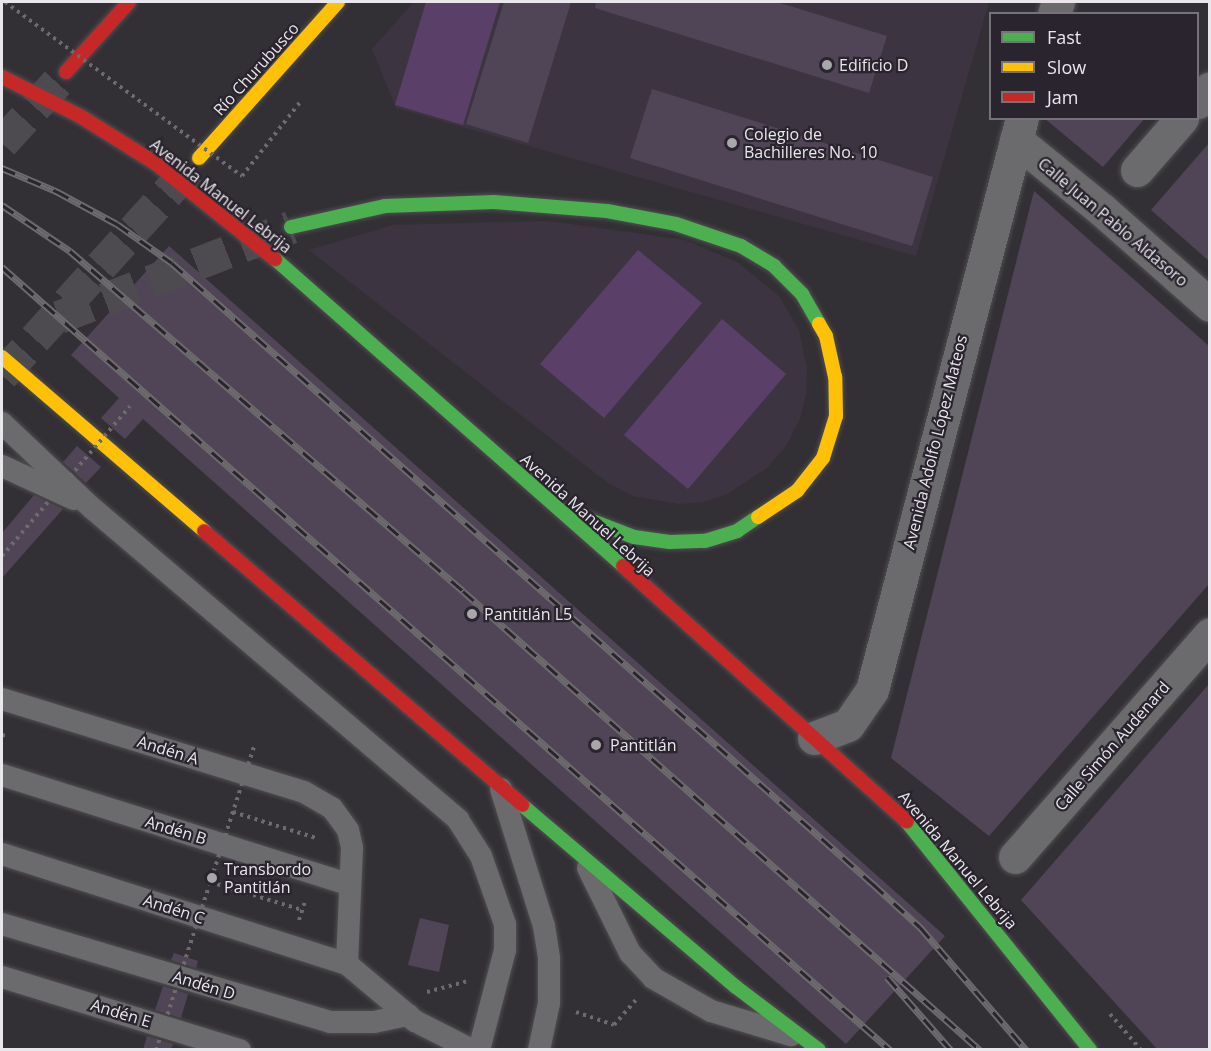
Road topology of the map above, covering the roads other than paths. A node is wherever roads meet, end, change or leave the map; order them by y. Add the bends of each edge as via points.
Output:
1 (129, 2) edge
2 (338, 2) edge
3 (66, 72) tunnel mouth
4 (2, 77) edge
5 (1209, 88) edge
6 (1199, 100) edge
7 (1180, 120) edge
8 (1019, 129) edge
9 (199, 158) tunnel mouth
10 (1137, 170) dead end
11 (291, 227) tunnel mouth
12 (1209, 306) edge
13 (2, 357) edge
14 (2, 423) edge
15 (2, 466) edge
16 (550, 504) junction
17 (92, 508) junction
18 (1209, 634) edge
19 (2, 699) edge
20 (814, 738) junction
21 (2, 775) edge
22 (501, 788) junction
23 (2, 854) edge
24 (1015, 857) dead end
25 (583, 858) junction
26 (350, 885) junction
27 (2, 924) edge
28 (347, 964) junction
29 (2, 977) edge
30 (408, 1015) junction
31 (811, 1044) edge
32 (240, 1050) edge
33 (472, 1050) edge
34 (479, 1050) edge
35 (539, 1050) edge
36 (1090, 1050) edge

1 - 3 main road
2 - 9 main road, Río Churubusco
4 - 16 main road, Avenida Manuel Lebrija via 80,116 155,163 287,268
5 - 6 street
7 - 10 street
8 - 12 street, Calle Juan Pablo Aldasoro
8 - 20 street, Avenida Adolfo López Mateos via 872,690 848,725
11 - 16 main road via 385,206 494,202 607,211 676,224 741,246 774,266 802,294 826,336 835,377 836,416 822,458 797,491 737,531 705,541 634,537
13 - 22 main road
14 - 17 lane
15 - 17 lane
16 - 20 main road, Avenida Manuel Lebrija
17 - 34 lane via 458,820 481,856 505,924 505,950
18 - 24 street, Calle Simón Audenard
19 - 26 lane, Andén A via 304,792 332,808 348,830 352,849
20 - 36 main road, Avenida Manuel Lebrija via 896,808
21 - 26 lane, Andén B
22 - 25 main road
22 - 35 lane via 538,905 549,959 549,1003
23 - 28 lane, Andén C
25 - 31 main road via 736,987
25 - 31 lane via 630,952 653,978 711,1011
26 - 28 lane
27 - 30 lane, Andén D via 330,1022 374,1022
28 - 30 lane
29 - 32 lane, Andén E
30 - 33 lane

